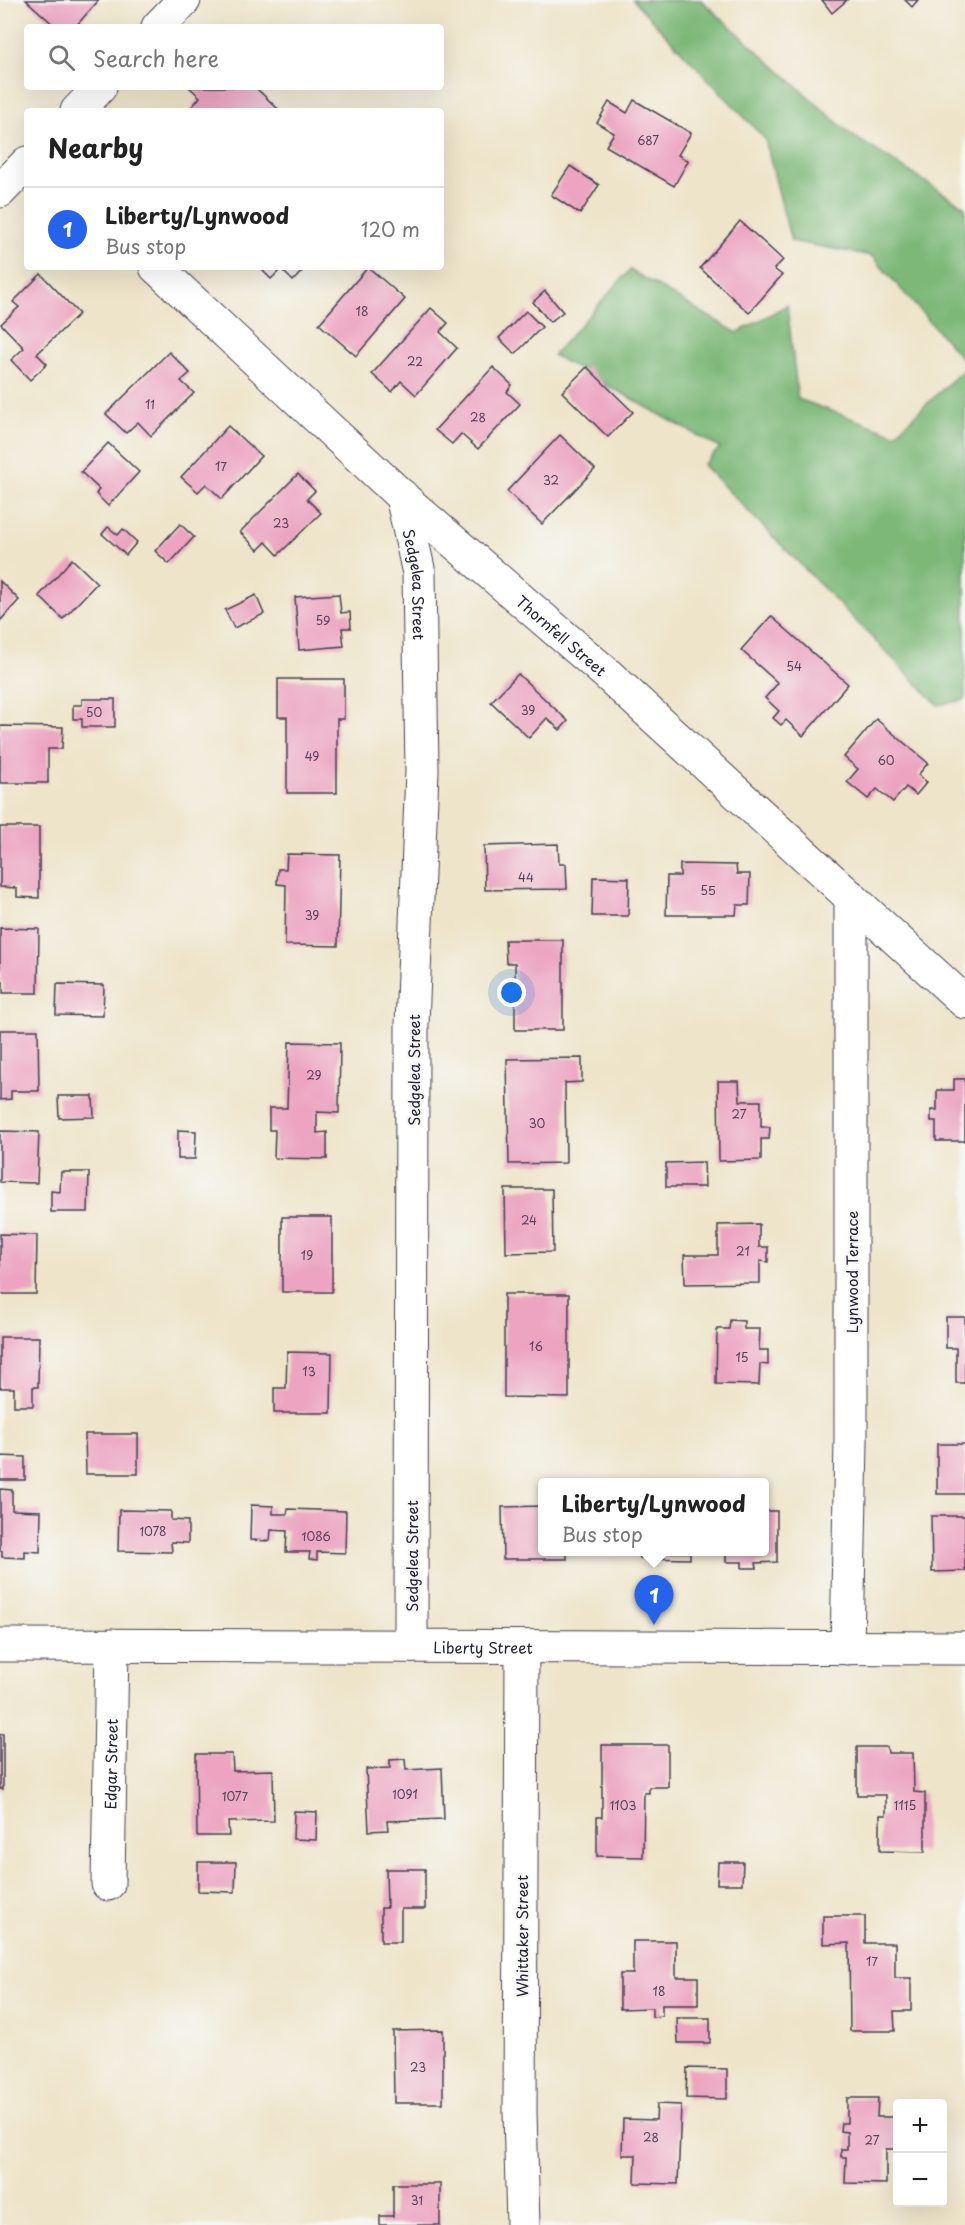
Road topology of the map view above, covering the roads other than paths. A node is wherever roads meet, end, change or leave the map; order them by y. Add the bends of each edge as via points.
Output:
1 (184, 0) edge
2 (161, 24) edge
3 (97, 90) edge
4 (80, 108) edge
5 (24, 166) edge
6 (0, 191) edge
7 (159, 270) edge
8 (402, 496) junction
9 (851, 897) junction
10 (965, 1002) edge
11 (0, 1645) edge
12 (112, 1645) junction
13 (411, 1646) junction
14 (522, 1647) junction
15 (847, 1648) junction
16 (965, 1648) edge
17 (108, 1884) dead end
18 (523, 2225) edge

1 - 2 street
3 - 4 street
5 - 6 street
7 - 8 street, Thornfell Street
8 - 9 street, Thornfell Street via 607,674
8 - 13 street, Sedgelea Street via 419,573 422,771 412,1025
9 - 10 street, Thornfell Street
9 - 15 street, Lynwood Terrace
11 - 12 street, Liberty Street
12 - 13 street, Liberty Street
12 - 17 street, Edgar Street
13 - 14 street, Liberty Street
14 - 15 street, Liberty Street
14 - 18 street, Whittaker Street
15 - 16 street, Liberty Street

